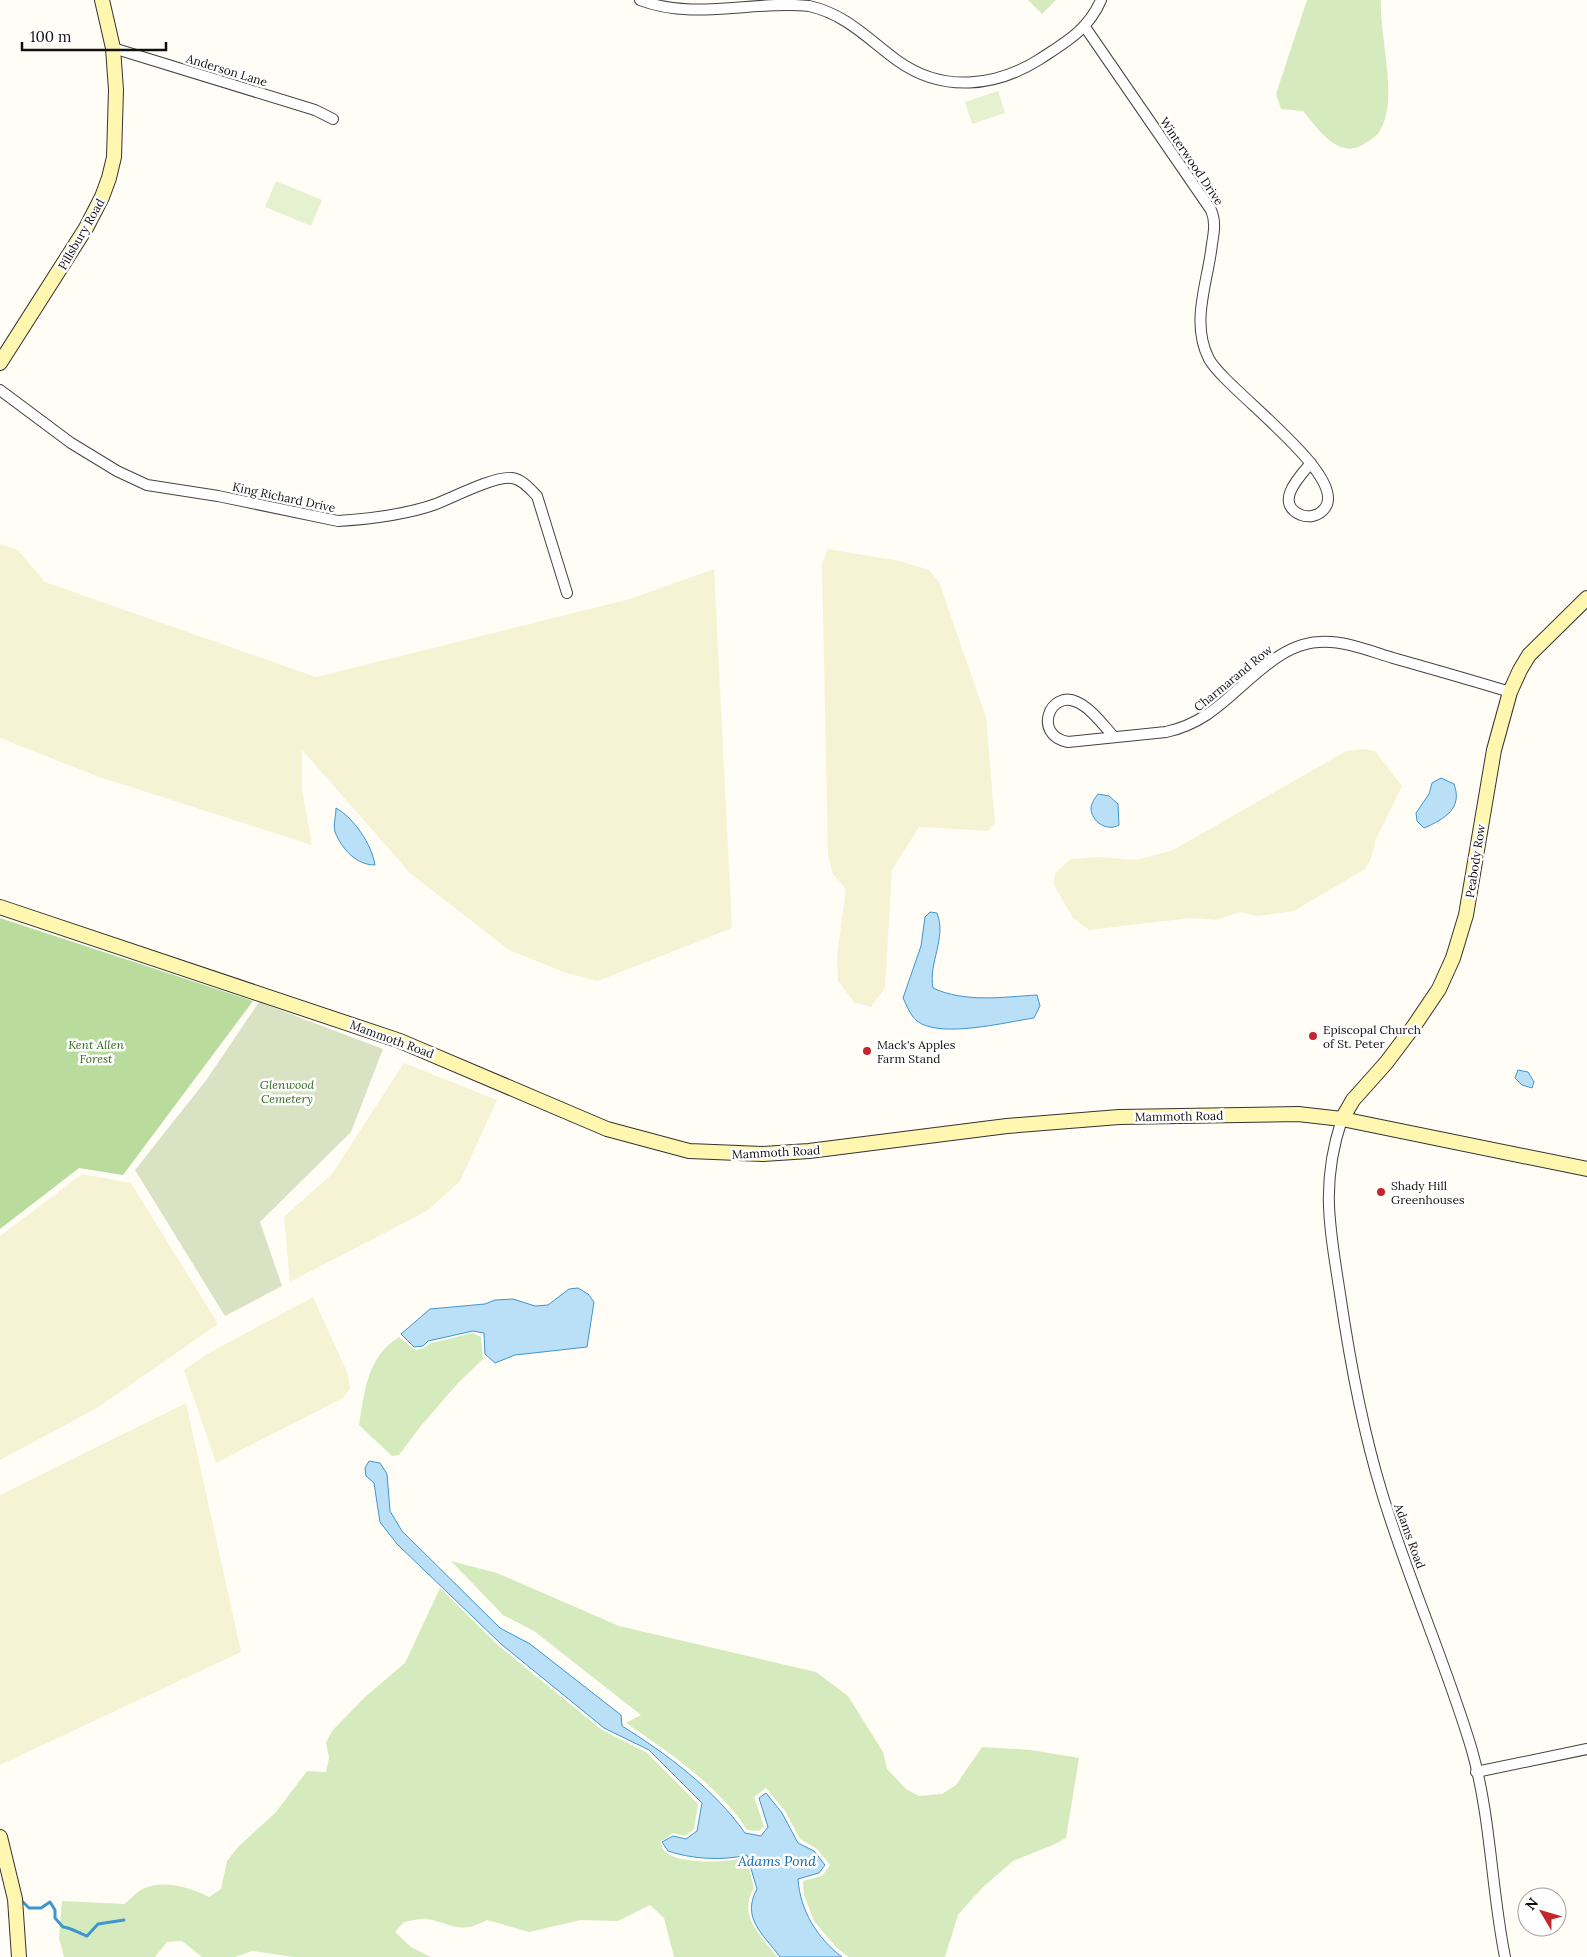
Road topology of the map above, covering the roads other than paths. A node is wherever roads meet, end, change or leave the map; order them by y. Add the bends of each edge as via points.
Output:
1 (102, 0) edge
2 (640, 0) edge
3 (1101, 0) edge
4 (1085, 27) junction
5 (113, 48) junction
6 (333, 119) dead end
7 (0, 364) edge
8 (0, 390) edge
9 (1311, 463) junction
10 (567, 593) dead end
11 (1587, 598) edge
12 (1510, 692) junction
13 (1114, 737) junction
14 (0, 907) edge
15 (1342, 1119) junction
16 (1587, 1169) edge
17 (1587, 1749) edge
18 (1476, 1772) junction
19 (0, 1837) edge
20 (18, 1957) edge
21 (1505, 1957) edge

1 - 5 main road, Pillsbury Road
2 - 4 street via 682,8 782,4 812,7 840,16 921,74 955,83 983,82 1014,73
3 - 4 street
4 - 9 street, Winterwood Drive via 1214,218 1200,316 1201,338 1210,361
5 - 6 street, Anderson Lane via 315,110
5 - 7 main road, Pillsbury Road via 116,90 114,157 102,197 78,242
8 - 10 street, King Richard Drive via 72,443 117,471 147,484 338,521 435,504 469,489 512,478 526,484 537,496
9 - 9 street, Winterwood Drive via 1327,487 1329,499 1322,511 1309,516 1296,512 1289,494
11 - 12 main road, Peabody Row via 1529,655
12 - 13 street, Charmarand Row via 1353,646 1320,642 1298,646 1279,656 1213,713 1189,726 1166,732
12 - 15 main road, Peabody Row via 1494,750 1466,915 1453,958 1439,989 1418,1020 1353,1100
13 - 13 street, Charmarand Row via 1062,741 1051,733 1049,712 1065,700 1079,702
14 - 15 main road, Mammoth Road via 400,1041 606,1129 689,1151 764,1154 809,1151 1008,1126 1119,1116 1298,1114
15 - 16 main road, Mammoth Road
15 - 18 street, Adams Road via 1330,1166 1327,1202 1359,1408 1382,1495 1458,1707
17 - 18 street
18 - 21 street, Adams Road via 1486,1816
19 - 20 main road via 15,1899

